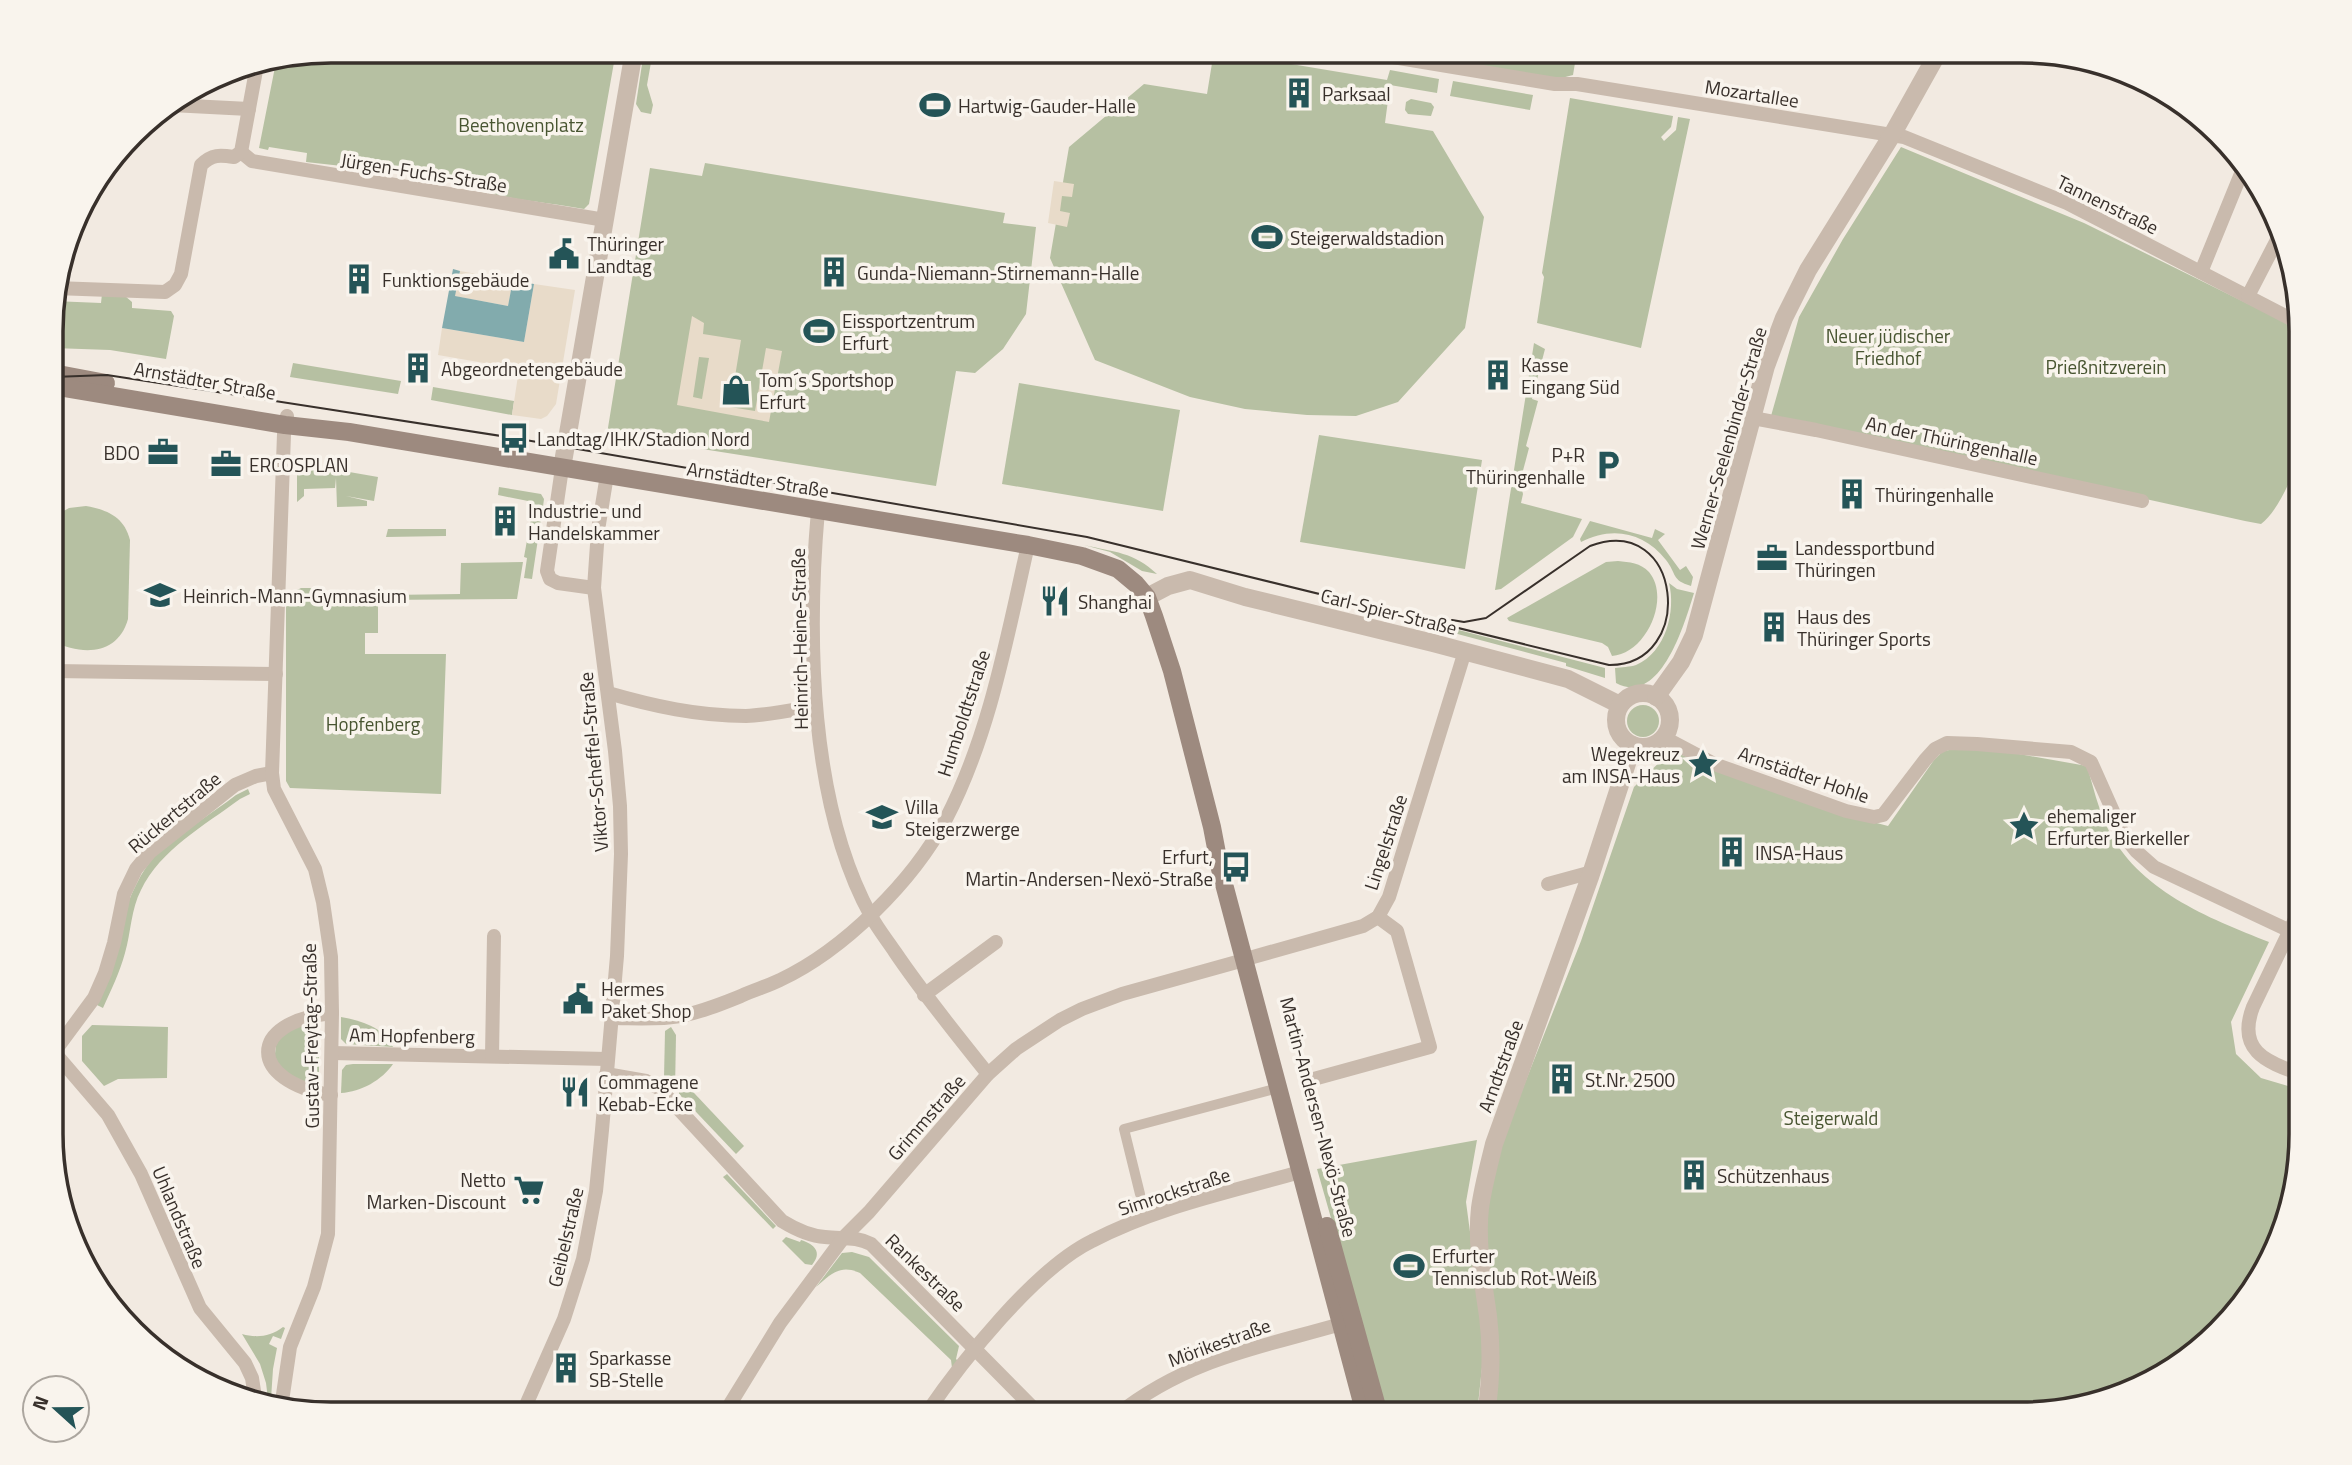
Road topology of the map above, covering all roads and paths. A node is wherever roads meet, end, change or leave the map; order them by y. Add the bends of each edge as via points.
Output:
1 (632, 63) edge
2 (1428, 63) edge
3 (1932, 63) edge
4 (255, 74) edge
5 (186, 106) edge
6 (249, 109) junction
7 (1892, 135) junction
8 (241, 152) junction
9 (2241, 177) edge
10 (605, 220) junction
11 (2275, 244) edge
12 (2201, 272) junction
13 (66, 288) edge
14 (2248, 296) junction
15 (2288, 317) edge
16 (63, 375) edge
17 (63, 388) edge
18 (1753, 418) junction
19 (286, 421) junction
20 (562, 468) junction
21 (607, 475) junction
22 (2141, 502) dead end
23 (818, 510) junction
24 (1028, 545) junction
25 (594, 588) junction
26 (1147, 597) junction
27 (1465, 651) junction
28 (63, 671) edge
29 (276, 674) junction
30 (608, 693) junction
31 (1656, 697) junction
32 (1620, 705) junction
33 (816, 706) junction
34 (1663, 737) junction
35 (1633, 745) junction
36 (272, 773) junction
37 (1591, 874) junction
38 (1548, 884) dead end
39 (871, 916) junction
40 (1378, 917) junction
41 (2289, 930) edge
42 (2289, 932) edge
43 (494, 936) dead end
44 (996, 942) dead end
45 (1249, 958) junction
46 (924, 995) junction
47 (332, 1013) junction
48 (611, 1018) junction
49 (63, 1040) edge
50 (332, 1053) junction
51 (492, 1056) junction
52 (607, 1059) junction
53 (63, 1062) edge
54 (2289, 1070) edge
55 (606, 1074) junction
56 (988, 1074) junction
57 (1310, 1080) dead end
58 (1278, 1088) junction
59 (331, 1095) junction
60 (1300, 1172) junction
61 (1140, 1194) dead end
62 (844, 1237) junction
63 (1341, 1324) junction
64 (976, 1348) junction
65 (254, 1391) edge
66 (283, 1398) edge
67 (527, 1402) edge
68 (731, 1402) edge
69 (935, 1402) edge
70 (1028, 1402) edge
71 (1135, 1402) edge
72 (1362, 1402) edge
73 (1376, 1402) edge
74 (1487, 1402) edge

1 - 10 street
2 - 7 street, Mozartallee
3 - 7 street, Werner-Seelenbinder-Straße
4 - 6 street
5 - 6 street
6 - 8 street
7 - 12 street, Tannenstraße via 2067,203
7 - 18 street, Werner-Seelenbinder-Straße via 1808,270 1784,318
8 - 10 street, Jürgen-Fuchs-Straße via 252,161
8 - 13 street via 234,157 217,155 201,165 181,274 175,285 165,292
9 - 12 street
10 - 20 street
11 - 14 street
12 - 14 street, Tannenstraße
14 - 15 street, Tannenstraße
16 - 19 main road, Arnstädter Straße via 242,406
17 - 19 main road, Arnstädter Straße
18 - 22 street, An der Thüringenhalle
18 - 31 street, Werner-Seelenbinder-Straße via 1694,635
19 - 20 main road, Arnstädter Straße
19 - 29 street, Gustav-Freytag-Straße
20 - 21 main road, Arnstädter Straße
20 - 25 street via 547,571 558,583
21 - 23 main road, Arnstädter Straße
21 - 25 street, Viktor-Scheffel-Straße
23 - 24 main road, Arnstädter Straße
23 - 33 street, Heinrich-Heine-Straße
24 - 26 main road, Arnstädter Straße via 1118,569
24 - 39 street, Humboldtstraße via 994,690 962,783 922,857
25 - 30 street, Viktor-Scheffel-Straße
26 - 27 street, Carl-Spier-Straße via 1190,580
26 - 45 main road, Martin-Andersen-Nexö-Straße via 1172,671 1213,833 1229,869
27 - 32 street, Carl-Spier-Straße via 1568,679
27 - 40 street, Lingelstraße via 1389,897
28 - 29 street
29 - 36 street, Gustav-Freytag-Straße
30 - 33 street via 653,706 715,714 747,716
30 - 48 street, Viktor-Scheffel-Straße via 621,854
31 - 32 street via 1637,694
31 - 34 street via 1670,719
32 - 35 street via 1618,732
33 - 39 street, Heinrich-Heine-Straße via 845,857
34 - 35 street via 1649,746
34 - 41 street, Arnstädter Hohle via 1714,764 1874,817 1883,815 1925,760 1947,743 2071,752 2091,762 2124,836 2154,867
35 - 37 street, Arndtstraße
36 - 47 street, Gustav-Freytag-Straße via 274,789 315,869 331,957
36 - 49 street, Rückertstraße via 235,785 150,852 136,869 124,894 106,973
37 - 38 street
37 - 74 street, Arndtstraße via 1494,1144 1484,1185 1480,1209 1481,1276 1490,1347
39 - 46 street, Heinrich-Heine-Straße
39 - 48 street, Humboldtstraße via 782,979 704,1011
40 - 45 street, Lingelstraße via 1363,926
40 - 57 street via 1397,932 1430,1047
42 - 54 street via 2253,1007 2247,1034 2260,1056
43 - 51 street, Am Hopfenberg
44 - 46 street
45 - 56 street, Grimmstraße via 1082,1009 1036,1034
45 - 58 main road, Martin-Andersen-Nexö-Straße
45 - 73 main road, Martin-Andersen-Nexö-Straße
46 - 56 street, Heinrich-Heine-Straße
47 - 50 street, Gustav-Freytag-Straße
47 - 59 street, Am Hopfenberg via 287,1024 269,1046 277,1074 313,1092
48 - 52 street, Viktor-Scheffel-Straße
50 - 51 street, Am Hopfenberg
50 - 59 street, Gustav-Freytag-Straße
51 - 52 street, Am Hopfenberg
52 - 55 street, Geibelstraße
53 - 65 street, Uhlandstraße via 108,1115 141,1174 200,1308 245,1363
55 - 62 street, Rankestraße via 646,1080 660,1090 792,1227 814,1236
55 - 67 street, Geibelstraße via 596,1191 583,1259 564,1319
56 - 62 street, Grimmstraße
58 - 60 main road, Martin-Andersen-Nexö-Straße
58 - 61 street via 1124,1129
59 - 66 street, Gustav-Freytag-Straße via 328,1234 314,1287 290,1347
60 - 63 main road, Martin-Andersen-Nexö-Straße
60 - 64 street, Simrockstraße via 1150,1215 1090,1241 1029,1289
62 - 64 street, Rankestraße via 871,1244
62 - 68 street, Grimmstraße via 780,1323
63 - 71 street, Mörikestraße via 1209,1362 1161,1384
63 - 72 main road, Martin-Andersen-Nexö-Straße
64 - 69 street, Simrockstraße
64 - 70 street, Rankestraße

